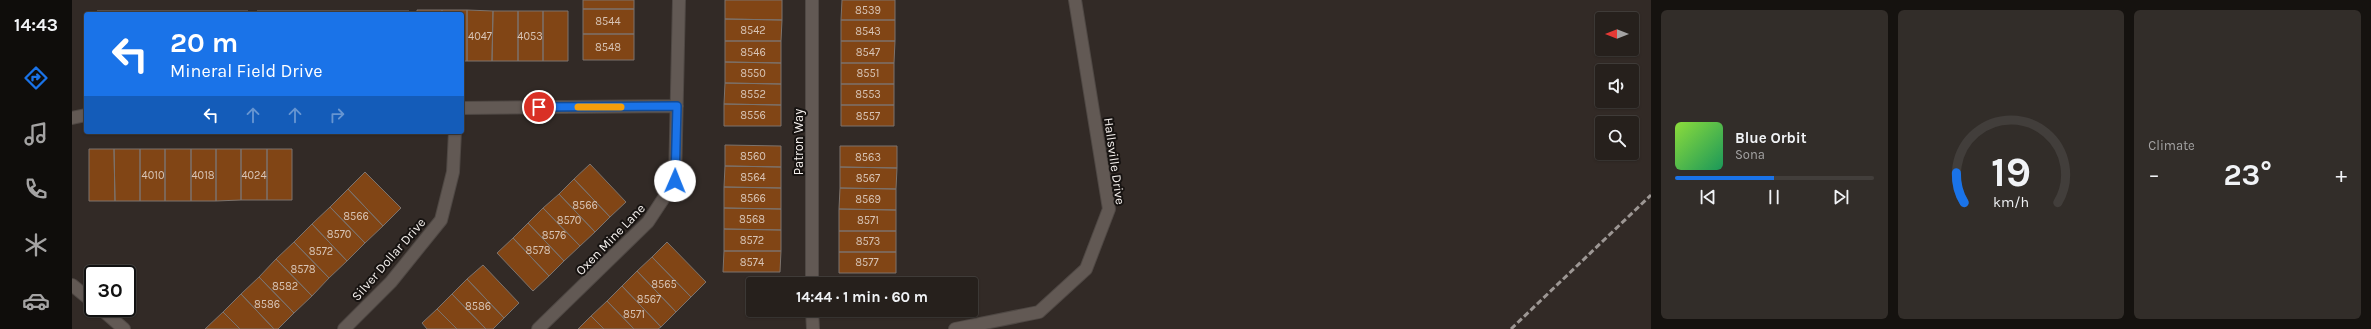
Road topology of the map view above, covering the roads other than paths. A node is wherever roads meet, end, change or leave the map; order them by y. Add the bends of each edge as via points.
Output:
1 (679, 0) edge
2 (812, 0) edge
3 (1076, 0) edge
4 (677, 106) junction
5 (464, 108) edge
6 (84, 115) edge
7 (72, 118) edge
8 (455, 134) edge
9 (812, 277) edge
10 (72, 285) edge
11 (84, 295) edge
12 (110, 317) edge
13 (812, 317) edge
14 (124, 329) edge
15 (344, 329) edge
16 (538, 329) edge
17 (812, 329) edge
18 (954, 329) edge

1 - 4 street, Oxen Mine Lane
2 - 9 street, Patron Way
3 - 18 street, Hallsville Drive via 1109,209 1086,269 1039,312
4 - 5 street
4 - 16 street, Oxen Mine Lane via 675,181 648,222
6 - 7 street
8 - 15 street, Silver Dollar Drive via 453,172 441,220 391,282
10 - 11 street
12 - 14 street
13 - 17 street

